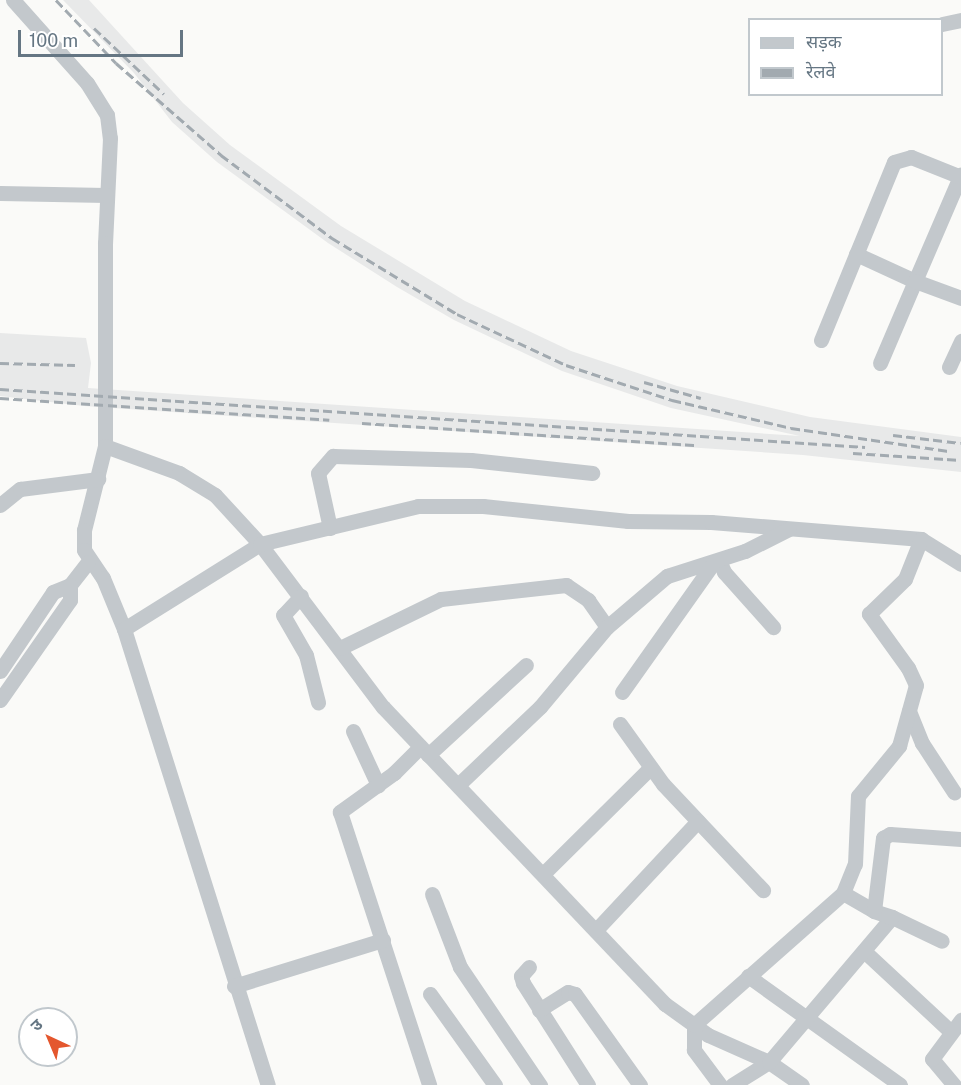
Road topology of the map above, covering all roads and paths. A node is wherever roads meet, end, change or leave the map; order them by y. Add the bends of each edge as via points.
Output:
1 (13, 0) edge
2 (961, 20) edge
3 (943, 24) edge
4 (961, 176) edge
5 (0, 193) edge
6 (106, 195) junction
7 (856, 254) junction
8 (915, 281) junction
9 (961, 298) edge
10 (821, 340) dead end
11 (961, 340) edge
12 (880, 363) dead end
13 (950, 367) dead end
14 (105, 446) junction
15 (592, 473) dead end
16 (98, 479) junction
17 (0, 506) edge
18 (330, 528) junction
19 (789, 529) junction
20 (921, 539) junction
21 (261, 544) junction
22 (716, 561) junction
23 (88, 562) junction
24 (961, 564) edge
25 (69, 585) junction
26 (301, 596) junction
27 (607, 627) junction
28 (773, 627) dead end
29 (124, 629) junction
30 (340, 648) junction
31 (525, 665) dead end
32 (0, 671) edge
33 (622, 692) dead end
34 (0, 700) edge
35 (318, 702) dead end
36 (909, 711) junction
37 (620, 724) dead end
38 (353, 731) dead end
39 (424, 751) junction
40 (650, 768) junction
41 (378, 785) junction
42 (458, 785) junction
43 (954, 792) dead end
44 (698, 821) junction
45 (961, 839) edge
46 (544, 873) junction
47 (763, 890) dead end
48 (843, 893) junction
49 (432, 894) dead end
50 (874, 911) junction
51 (892, 917) junction
52 (596, 930) junction
53 (383, 940) junction
54 (942, 941) dead end
55 (864, 951) junction
56 (528, 967) dead end
57 (748, 976) junction
58 (234, 986) junction
59 (430, 994) dead end
60 (538, 1010) junction
61 (805, 1018) junction
62 (961, 1020) edge
63 (694, 1025) junction
64 (950, 1031) junction
65 (769, 1062) junction
66 (267, 1085) edge
67 (429, 1085) edge
68 (495, 1085) edge
69 (540, 1085) edge
70 (588, 1085) edge
71 (640, 1085) edge
72 (720, 1085) edge
73 (732, 1085) edge
74 (802, 1085) edge
75 (900, 1085) edge
76 (954, 1085) edge

1 - 6 street via 87,83 107,114 110,138
2 - 3 street
4 - 7 street via 911,157 899,158
4 - 8 street
5 - 6 street
6 - 14 street
7 - 8 street
7 - 10 street
8 - 9 street
8 - 12 street
11 - 13 street
14 - 16 street
14 - 21 street via 179,473 197,484 214,495
15 - 18 street via 471,460 333,456 318,473
16 - 17 street via 20,489
16 - 23 street via 84,530
18 - 19 street via 390,511 446,504 628,521
18 - 21 street
19 - 20 street
19 - 22 street via 765,543
20 - 24 street
20 - 36 street via 905,579 869,614 913,677 914,695
21 - 26 street
21 - 29 street
22 - 27 street via 656,582
22 - 28 street
22 - 33 street
23 - 25 street
23 - 29 street via 103,578
25 - 32 street via 53,592
25 - 34 street via 70,600
26 - 30 street
26 - 35 street via 284,615 306,655
27 - 30 street via 580,592 566,585 441,599
27 - 42 street via 540,707
29 - 58 street
30 - 39 street via 383,707
31 - 39 street
36 - 43 street via 922,743
36 - 48 street via 895,754 858,796 855,864
37 - 40 street
38 - 41 street
39 - 41 street
39 - 42 street
40 - 44 street
40 - 46 street
41 - 53 street via 340,812
42 - 46 street
44 - 47 street
44 - 52 street
45 - 50 street via 886,835 881,843
46 - 52 street
48 - 50 street
48 - 57 street via 770,961
49 - 69 street via 459,967
50 - 51 street
51 - 54 street
51 - 55 street
52 - 63 street via 665,1004
53 - 58 street
53 - 67 street
55 - 61 street
55 - 64 street
56 - 60 street via 521,976
57 - 61 street
57 - 63 street
58 - 66 street
59 - 68 street
60 - 70 street
60 - 71 street via 568,992 575,994
61 - 65 street
61 - 75 street
62 - 64 street
63 - 65 street
63 - 72 street via 694,1050
64 - 76 street via 932,1059
65 - 73 street
65 - 74 street

